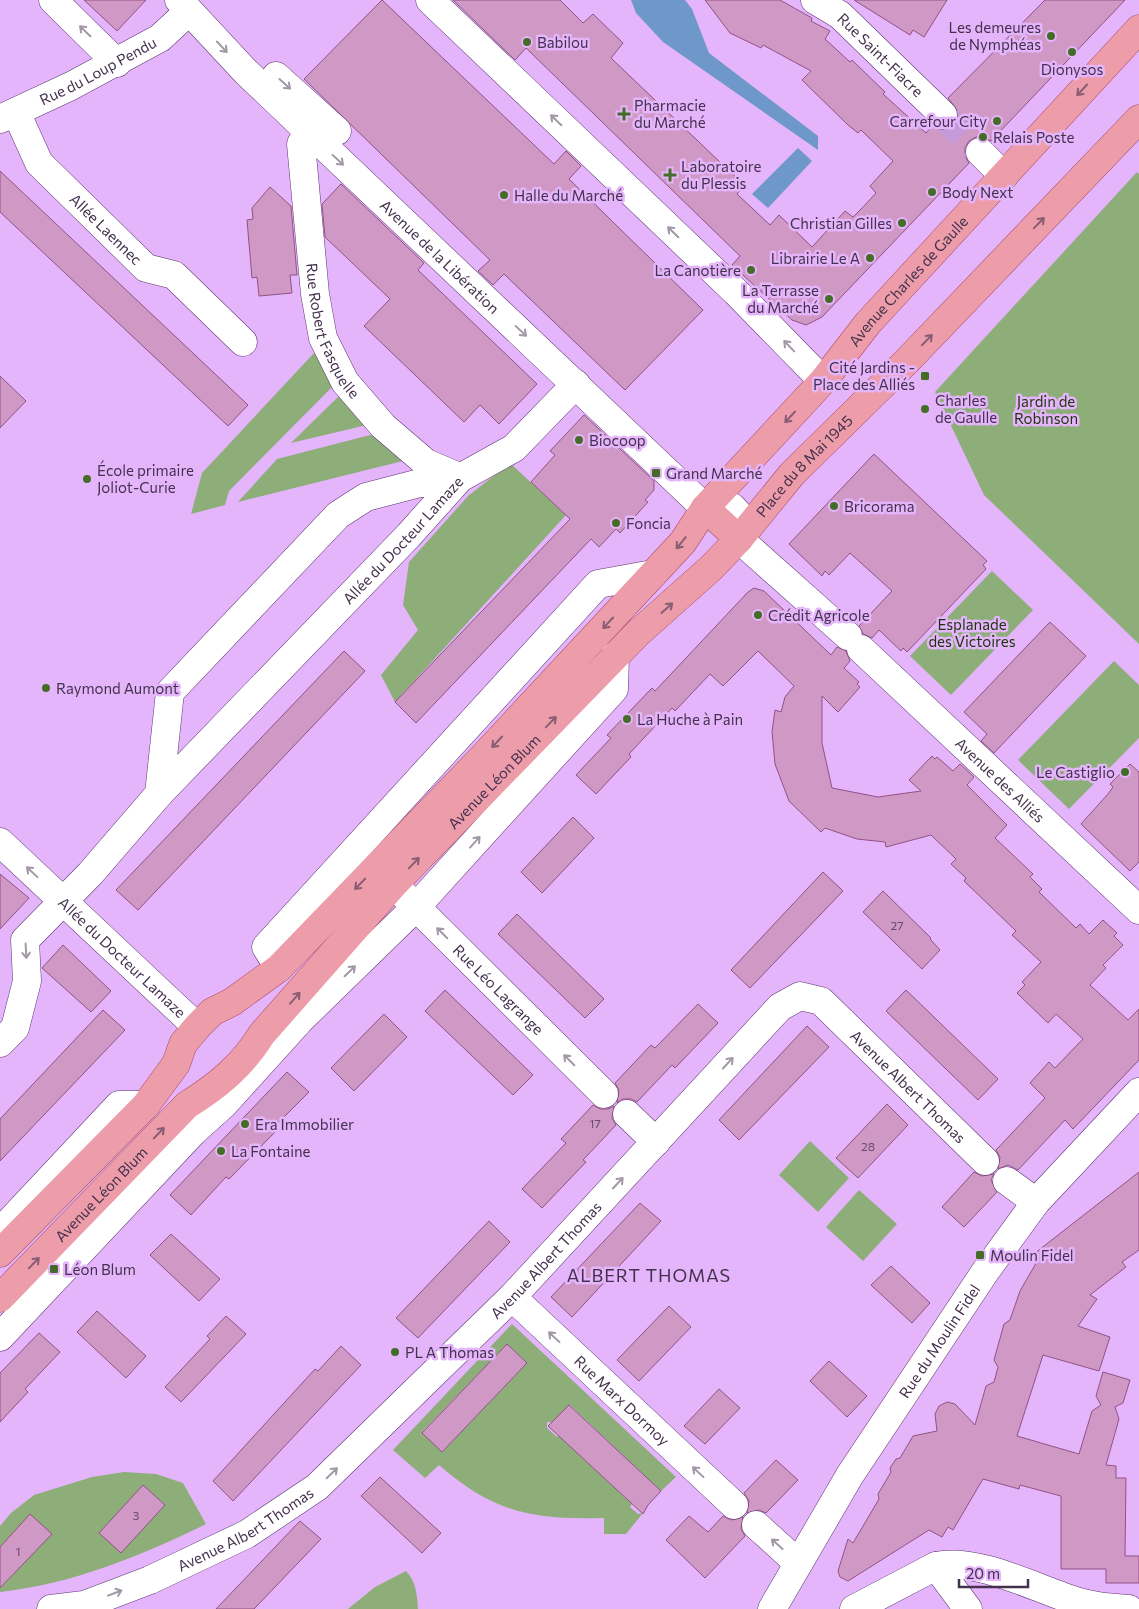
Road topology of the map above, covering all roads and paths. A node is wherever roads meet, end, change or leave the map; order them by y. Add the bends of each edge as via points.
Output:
1 (53, 0) edge
2 (430, 0) edge
3 (815, 0) edge
4 (184, 6) edge
5 (1139, 29) edge
6 (117, 63) junction
7 (241, 67) junction
8 (943, 115) tunnel mouth
9 (8, 116) edge
10 (1139, 119) edge
11 (337, 130) dead end
12 (308, 132) junction
13 (980, 152) tunnel mouth
14 (1004, 176) junction
15 (243, 342) dead end
16 (823, 381) junction
17 (576, 384) junction
18 (855, 412) junction
19 (460, 478) junction
20 (708, 505) junction
21 (739, 539) junction
22 (615, 656) junction
23 (159, 794) junction
24 (0, 842) edge
25 (394, 884) junction
26 (65, 901) junction
27 (416, 907) junction
28 (1139, 910) edge
29 (232, 1002) junction
30 (197, 1027) junction
31 (262, 1034) junction
32 (0, 1043) edge
33 (176, 1064) junction
34 (604, 1094) dead end
35 (1137, 1097) edge
36 (196, 1099) junction
37 (146, 1104) junction
38 (626, 1114) dead end
39 (194, 1132) junction
40 (656, 1142) junction
41 (985, 1161) dead end
42 (1007, 1181) dead end
43 (1036, 1202) junction
44 (0, 1232) edge
45 (0, 1253) edge
46 (512, 1297) junction
47 (0, 1298) edge
48 (0, 1337) edge
49 (734, 1505) dead end
50 (756, 1525) dead end
51 (798, 1563) junction
52 (936, 1566) junction
53 (51, 1609) edge
54 (772, 1609) edge
55 (854, 1609) edge
56 (968, 1609) edge
57 (1129, 1609) edge

6 -> 1 street
16 -> 2 street via 736,292
3 - 8 street, Rue Saint-Fiacre via 840,15
4 - 6 street, Rue du Loup Pendu via 160,38
4 -> 7 street, Avenue de la Libération
5 -> 14 main road, Avenue Charles de Gaulle
6 - 9 street, Rue du Loup Pendu
7 -> 11 street via 274,75
7 - 12 street, Avenue de la Libération
9 - 15 street, Allée Laennec via 39,163 146,268 174,275
18 -> 10 main road
12 -> 17 street, Avenue de la Libération
12 - 19 street, Rue Robert Fasquelle via 301,144 315,294 323,338 345,382 383,426 426,463
13 - 14 street
14 - 16 main road, Avenue Charles de Gaulle via 868,323
16 - 18 main road, Place du 8 Mai 1945
16 -> 20 main road
17 - 19 street via 514,448
17 - 20 street, Avenue de la Libération
18 - 21 main road, Place du 8 Mai 1945 via 792,474
19 - 23 street, Allée du Docteur Lamaze
19 - 23 street, Allée du Docteur Lamaze via 416,484 366,497 338,515 170,692
20 - 21 street via 732,507 740,516
20 -> 29 main road, Avenue Léon Blum via 683,542 479,761 279,968
22 -> 21 main road, Avenue Léon Blum
21 - 28 street, Avenue des Alliés via 855,642
25 -> 22 main road, Avenue Léon Blum
27 -> 22 street via 614,689
23 - 26 street, Allée du Docteur Lamaze
26 -> 24 street
25 - 27 street, Rue Léo Lagrange
31 -> 25 main road, Avenue Léon Blum
26 - 30 street, Allée du Docteur Lamaze
26 -> 32 street via 25,940 27,981 15,1028
34 -> 27 street, Rue Léo Lagrange
39 -> 27 street via 223,1105 300,1020
29 - 30 main road, Avenue Léon Blum via 212,1012
29 - 31 main road
30 - 33 main road, Avenue Léon Blum via 183,1044
31 - 36 main road, Avenue Léon Blum via 251,1053 220,1083
33 - 36 main road
33 - 37 main road, Avenue Léon Blum
35 - 43 street, Rue du Moulin Fidel
36 - 39 street
47 -> 36 main road, Avenue Léon Blum
37 - 44 street via 119,1104
37 - 45 main road, Avenue Léon Blum
38 - 40 street
39 - 48 street
40 -> 41 street, Avenue Albert Thomas via 780,1007 800,996 820,1001
46 -> 40 street, Avenue Albert Thomas
42 - 43 street
43 - 51 street, Rue du Moulin Fidel via 915,1375
49 -> 46 street, Rue Marx Dormoy
53 -> 46 street, Avenue Albert Thomas via 84,1605 150,1580 247,1534 317,1487
51 -> 50 street
51 - 54 street, Rue du Moulin Fidel
52 - 55 street
52 - 56 street
52 - 57 street via 970,1567 1080,1602 1103,1608

